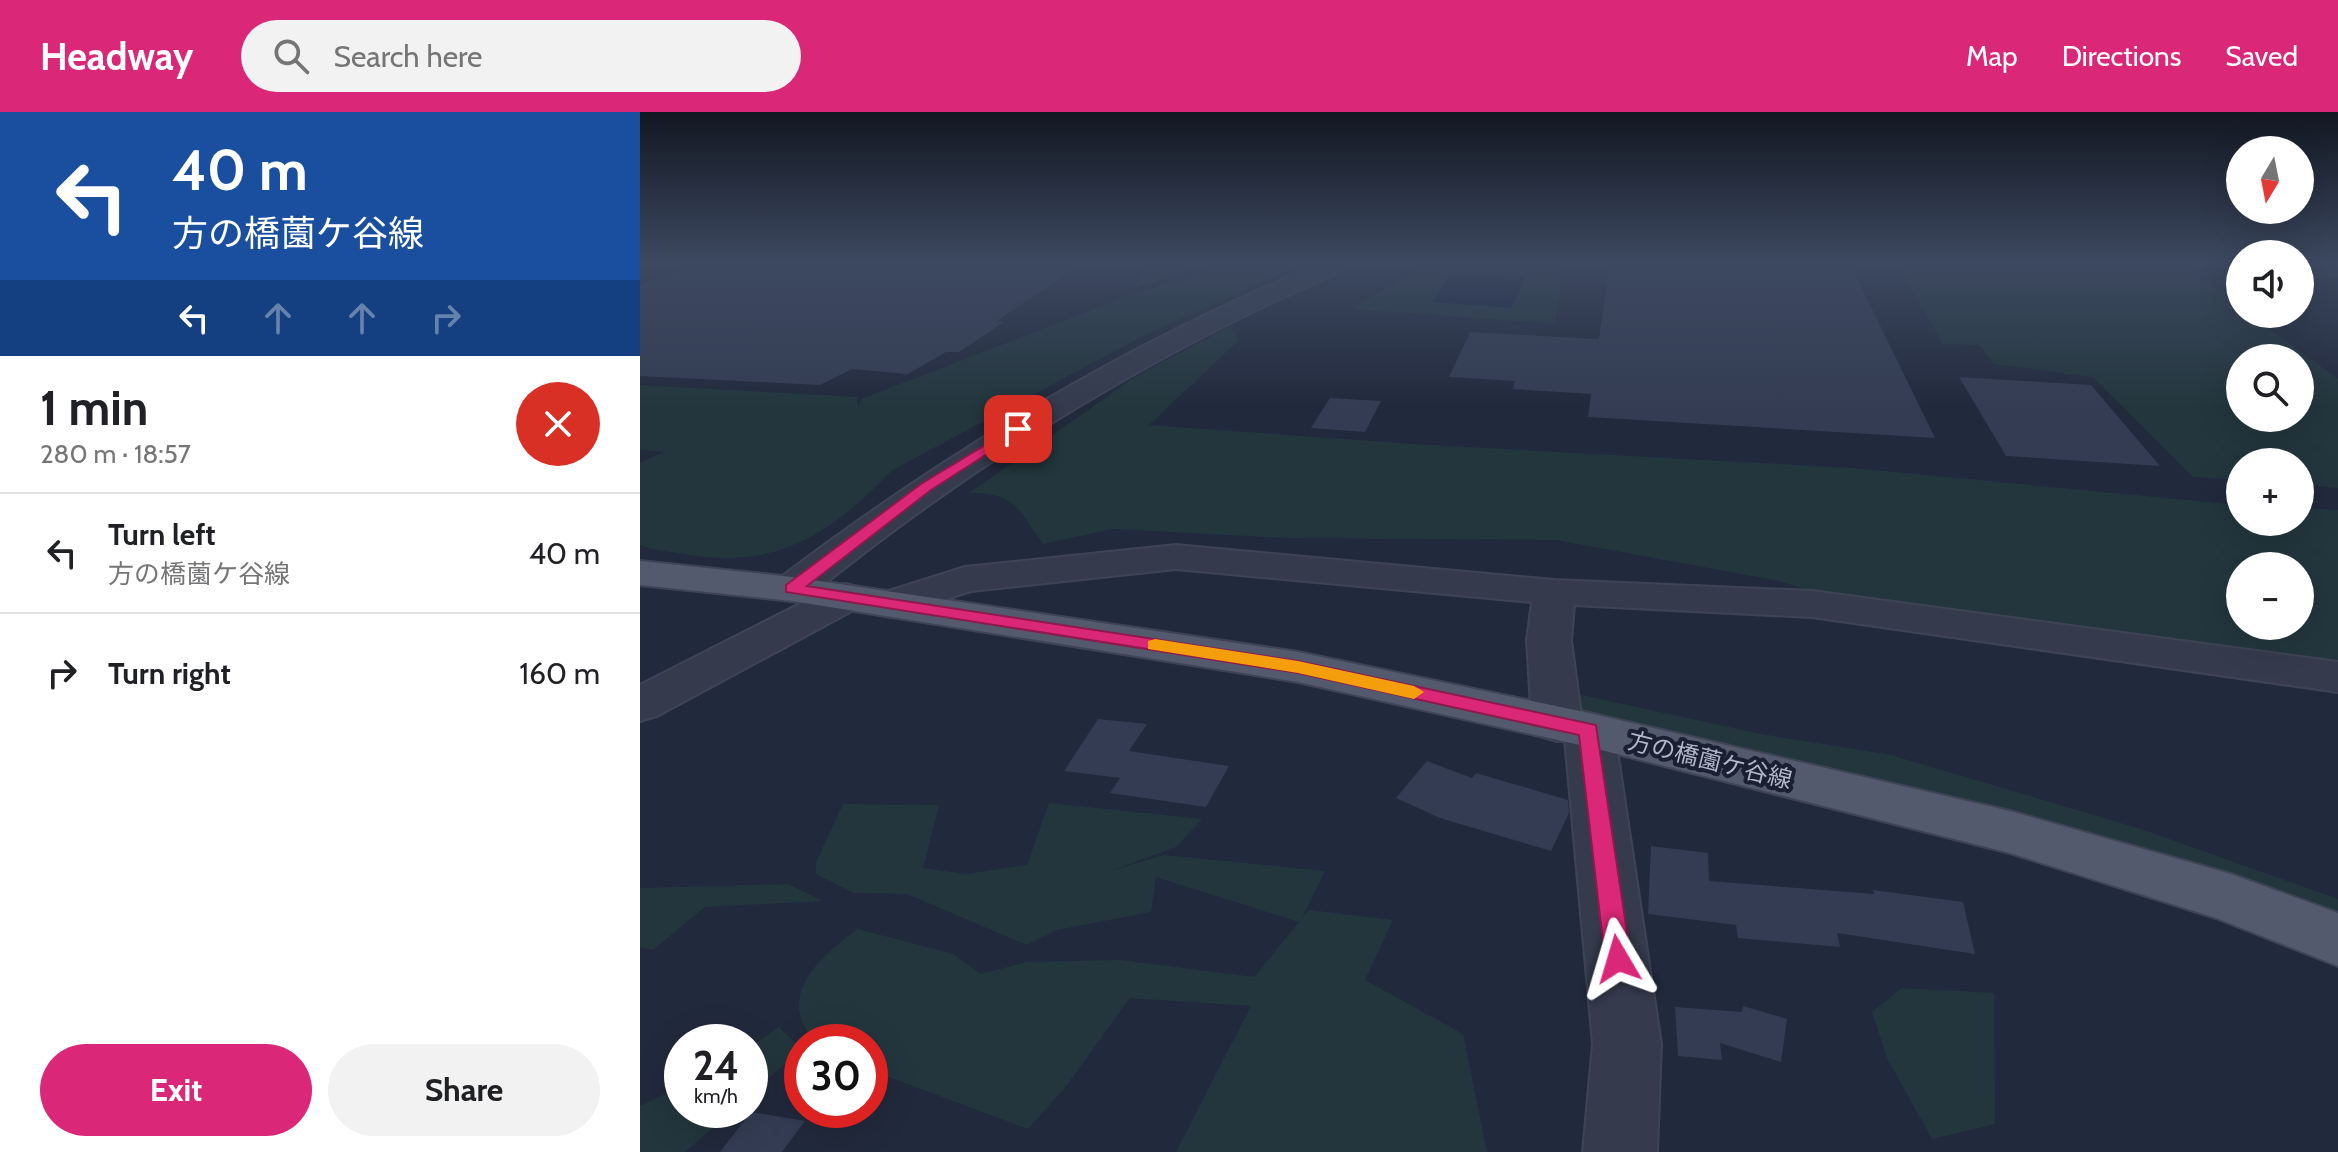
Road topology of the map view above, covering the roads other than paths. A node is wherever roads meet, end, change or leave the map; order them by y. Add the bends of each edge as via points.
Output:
1 (1225, 312) edge
2 (640, 573) edge
3 (792, 589) junction
4 (1554, 592) junction
5 (868, 600) junction
6 (2338, 677) edge
7 (640, 705) edge
8 (1573, 727) junction
9 (2338, 940) edge
10 (1620, 1152) edge

1 - 3 street via 1112,370 926,487
2 - 3 main road, 方の橋薗ケ谷線
3 - 5 main road, 方の橋薗ケ谷線
4 - 5 street via 1176,557 965,579
4 - 6 street via 1812,604
4 - 8 street via 1549,640
5 - 7 street
5 - 8 main road, 方の橋薗ケ谷線 via 1298,667
8 - 9 main road, 方の橋薗ケ谷線 via 2010,832 2231,898
8 - 10 street via 1627,1044

